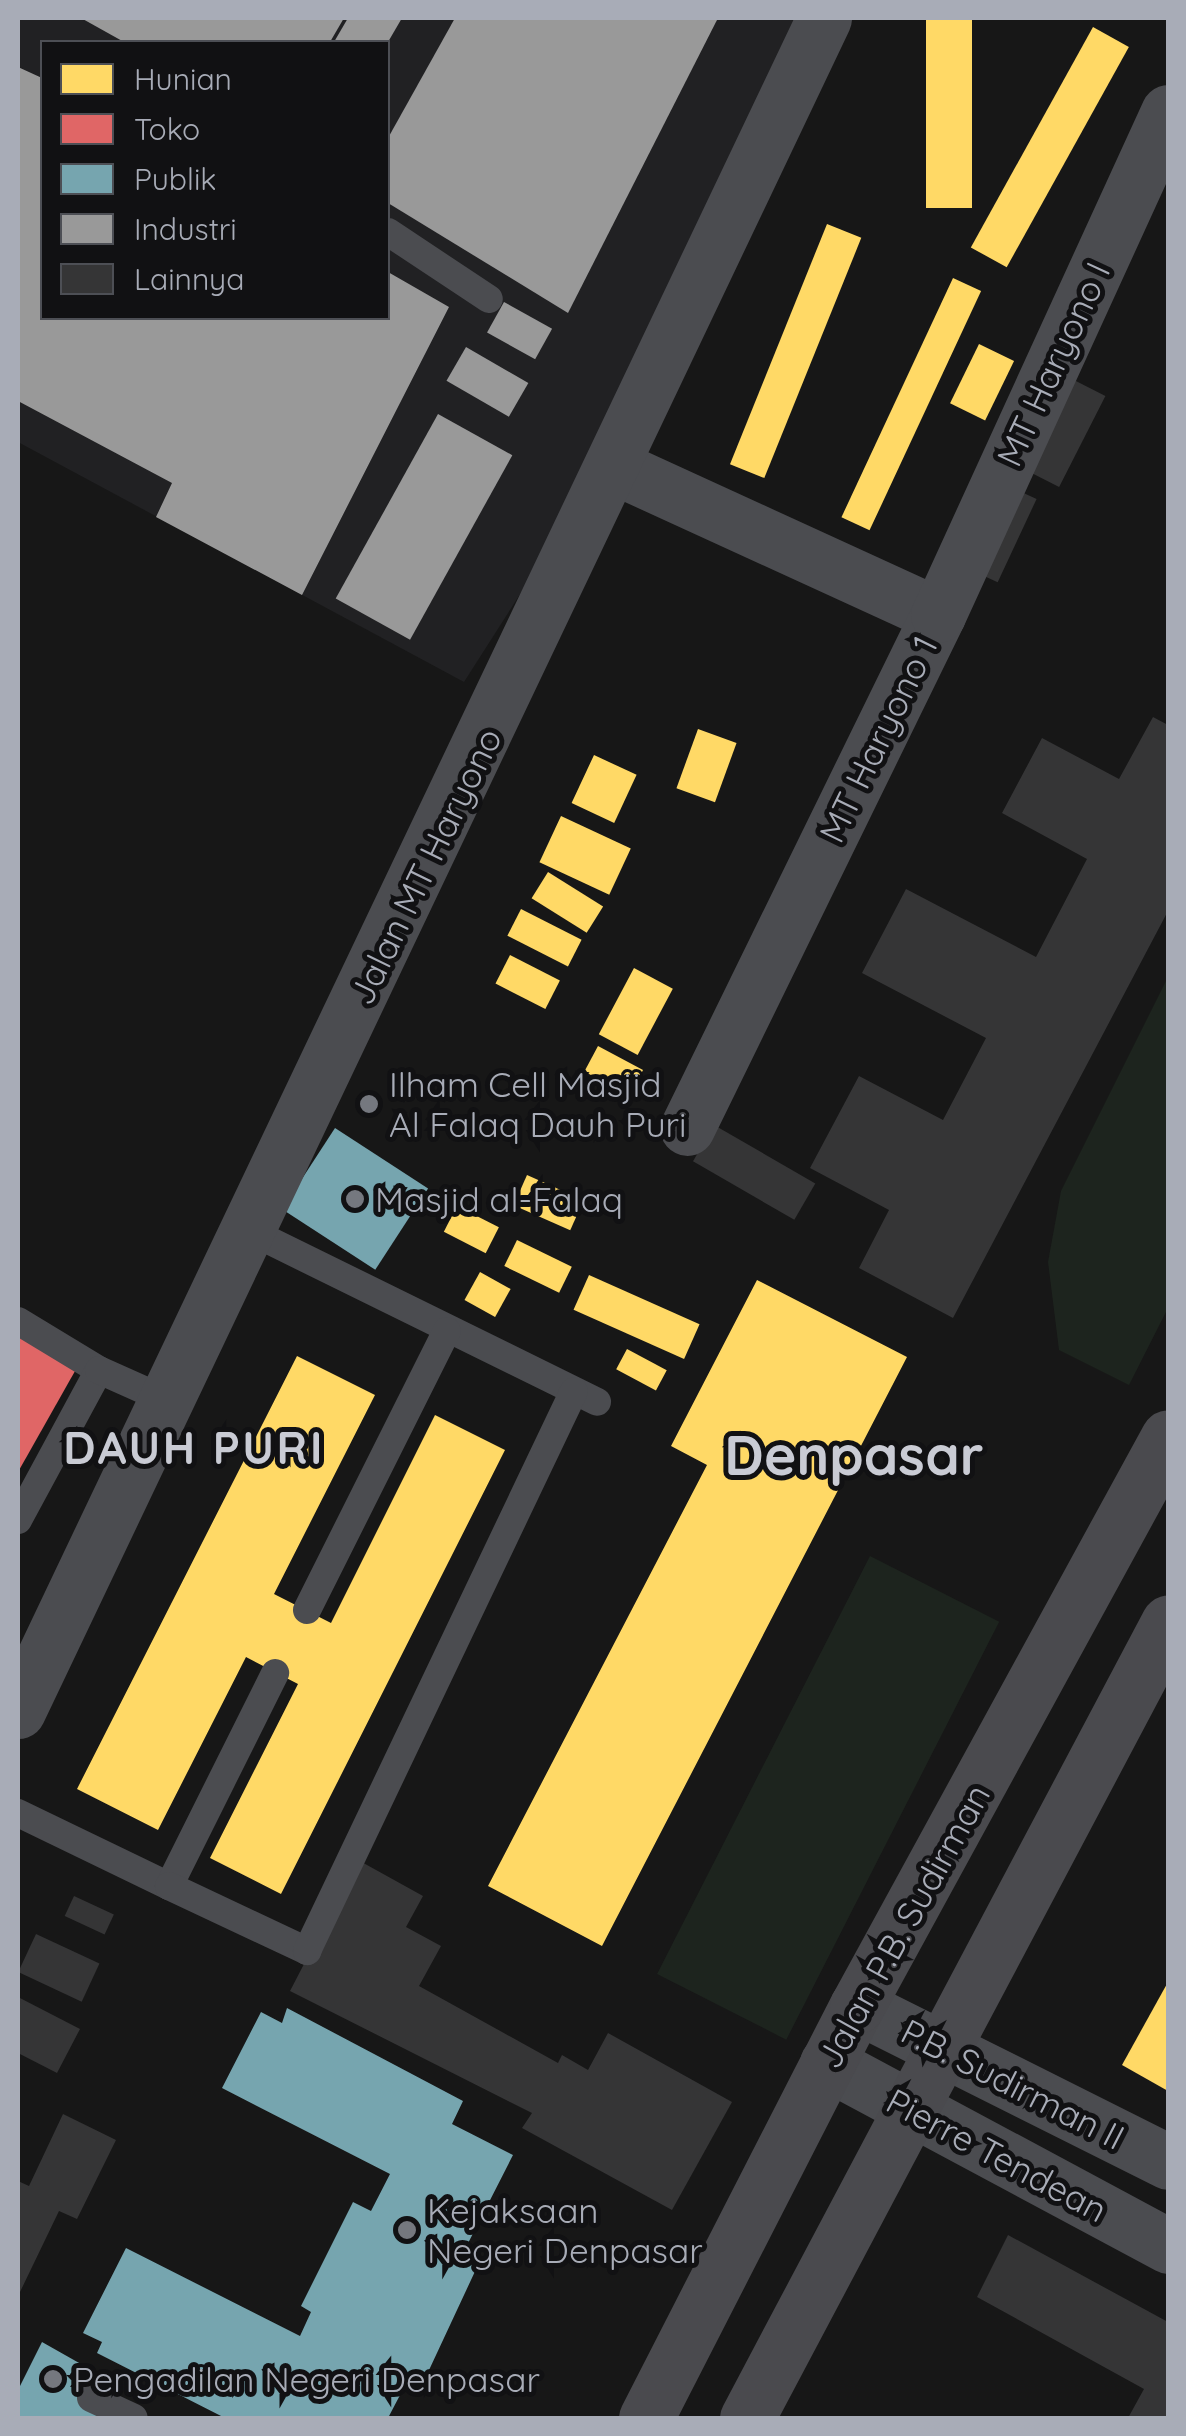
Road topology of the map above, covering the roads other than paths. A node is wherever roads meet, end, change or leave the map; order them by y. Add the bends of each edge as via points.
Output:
1 (824, 18) edge
2 (1168, 112) edge
3 (390, 233) edge
4 (489, 299) dead end
5 (614, 467) junction
6 (938, 615) junction
7 (687, 1128) dead end
8 (248, 1230) junction
9 (18, 1320) edge
10 (447, 1331) junction
11 (99, 1370) junction
12 (166, 1400) junction
13 (1168, 1437) edge
14 (18, 1520) edge
15 (307, 1610) dead end
16 (1168, 1623) edge
17 (275, 1673) dead end
18 (18, 1711) edge
19 (18, 1813) edge
20 (169, 1886) junction
21 (857, 2006) junction
22 (944, 2050) junction
23 (827, 2064) junction
24 (913, 2110) junction
25 (1168, 2162) edge
26 (1168, 2246) edge
27 (90, 2398) dead end
28 (134, 2418) edge
29 (646, 2418) edge
30 (747, 2418) edge

1 - 5 street, Jalan MT Haryono
2 - 6 street, MT Haryono I
3 - 4 lane
5 - 6 street, MT Haryono 1
5 - 8 street, Jalan MT Haryono
6 - 7 street, MT Haryono 1
8 - 10 lane
8 - 12 street, Jalan MT Haryono
9 - 11 lane
10 - 15 lane
10 - 20 lane via 585,1396 308,1951
11 - 12 lane
11 - 14 lane
12 - 18 street, Jalan MT Haryono
13 - 21 main road, Jalan P.B. Sudirman
16 - 22 main road
17 - 20 lane
19 - 20 lane
21 - 22 street, P.B. Sudirman II
21 - 23 main road, Jalan P.B. Sudirman
22 - 24 main road
22 - 25 street, P.B. Sudirman II
23 - 24 street, Pierre Tendean
23 - 29 main road, Jalan P.B. Sudirman
24 - 26 street, Pierre Tendean
24 - 30 main road
27 - 28 lane

